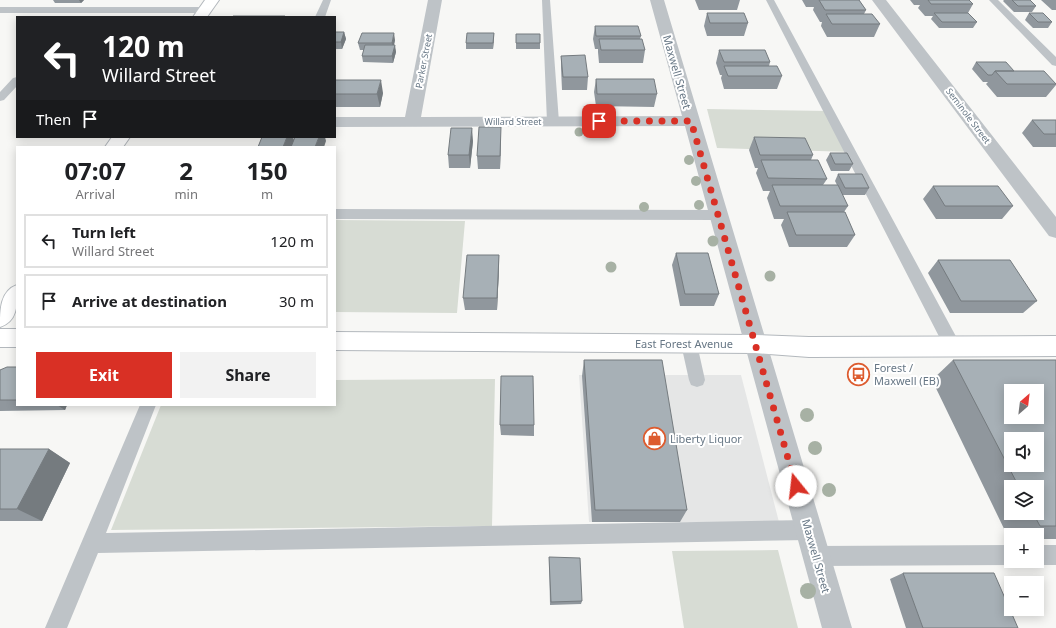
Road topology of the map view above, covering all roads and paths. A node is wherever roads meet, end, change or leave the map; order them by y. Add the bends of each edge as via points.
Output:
1 (92, 0) edge
2 (327, 0) edge
3 (435, 0) edge
4 (546, 0) edge
5 (657, 0) edge
6 (770, 0) edge
7 (879, 0) edge
8 (993, 0) edge
9 (206, 9) edge
10 (0, 10) edge
11 (79, 14) edge
12 (320, 16) edge
13 (1056, 62) edge
14 (16, 81) edge
15 (0, 98) edge
16 (691, 121) junction
17 (336, 122) edge
18 (412, 122) junction
19 (553, 122) junction
20 (336, 214) edge
21 (718, 215) junction
22 (1056, 231) edge
23 (16, 294) edge
24 (0, 318) edge
25 (0, 338) edge
26 (16, 338) edge
27 (336, 341) edge
28 (689, 344) junction
29 (755, 344) junction
30 (1056, 346) edge
31 (953, 347) junction
32 (697, 380) dead end
33 (148, 406) edge
34 (808, 530) junction
35 (92, 543) junction
36 (1004, 555) edge
37 (1044, 555) edge
38 (1056, 555) edge
39 (816, 556) junction
40 (56, 628) edge
41 (837, 628) edge

1 - 11 lane
2 - 12 lane
3 - 18 street, Parker Street
4 - 19 lane
5 - 16 street, Maxwell Street
6 - 31 lane
7 - 22 street, Seminole Street
8 - 13 lane
9 - 11 lane
10 - 11 lane
14 - 15 lane
16 - 19 street, Willard Street
16 - 21 street, Maxwell Street
17 - 18 street, Willard Street
18 - 19 street, Willard Street
20 - 21 lane
21 - 29 street, Maxwell Street
23 - 24 main road
25 - 26 main road
27 - 28 main road, East Forest Avenue
28 - 29 main road, East Forest Avenue
28 - 32 lane
29 - 31 main road, East Forest Avenue via 809,347
29 - 34 street, Maxwell Street
30 - 31 main road, East Forest Avenue
33 - 35 lane
34 - 35 lane via 729,525 476,537
34 - 39 street, Maxwell Street
35 - 40 lane
36 - 39 lane
37 - 38 lane
39 - 41 street, Maxwell Street

